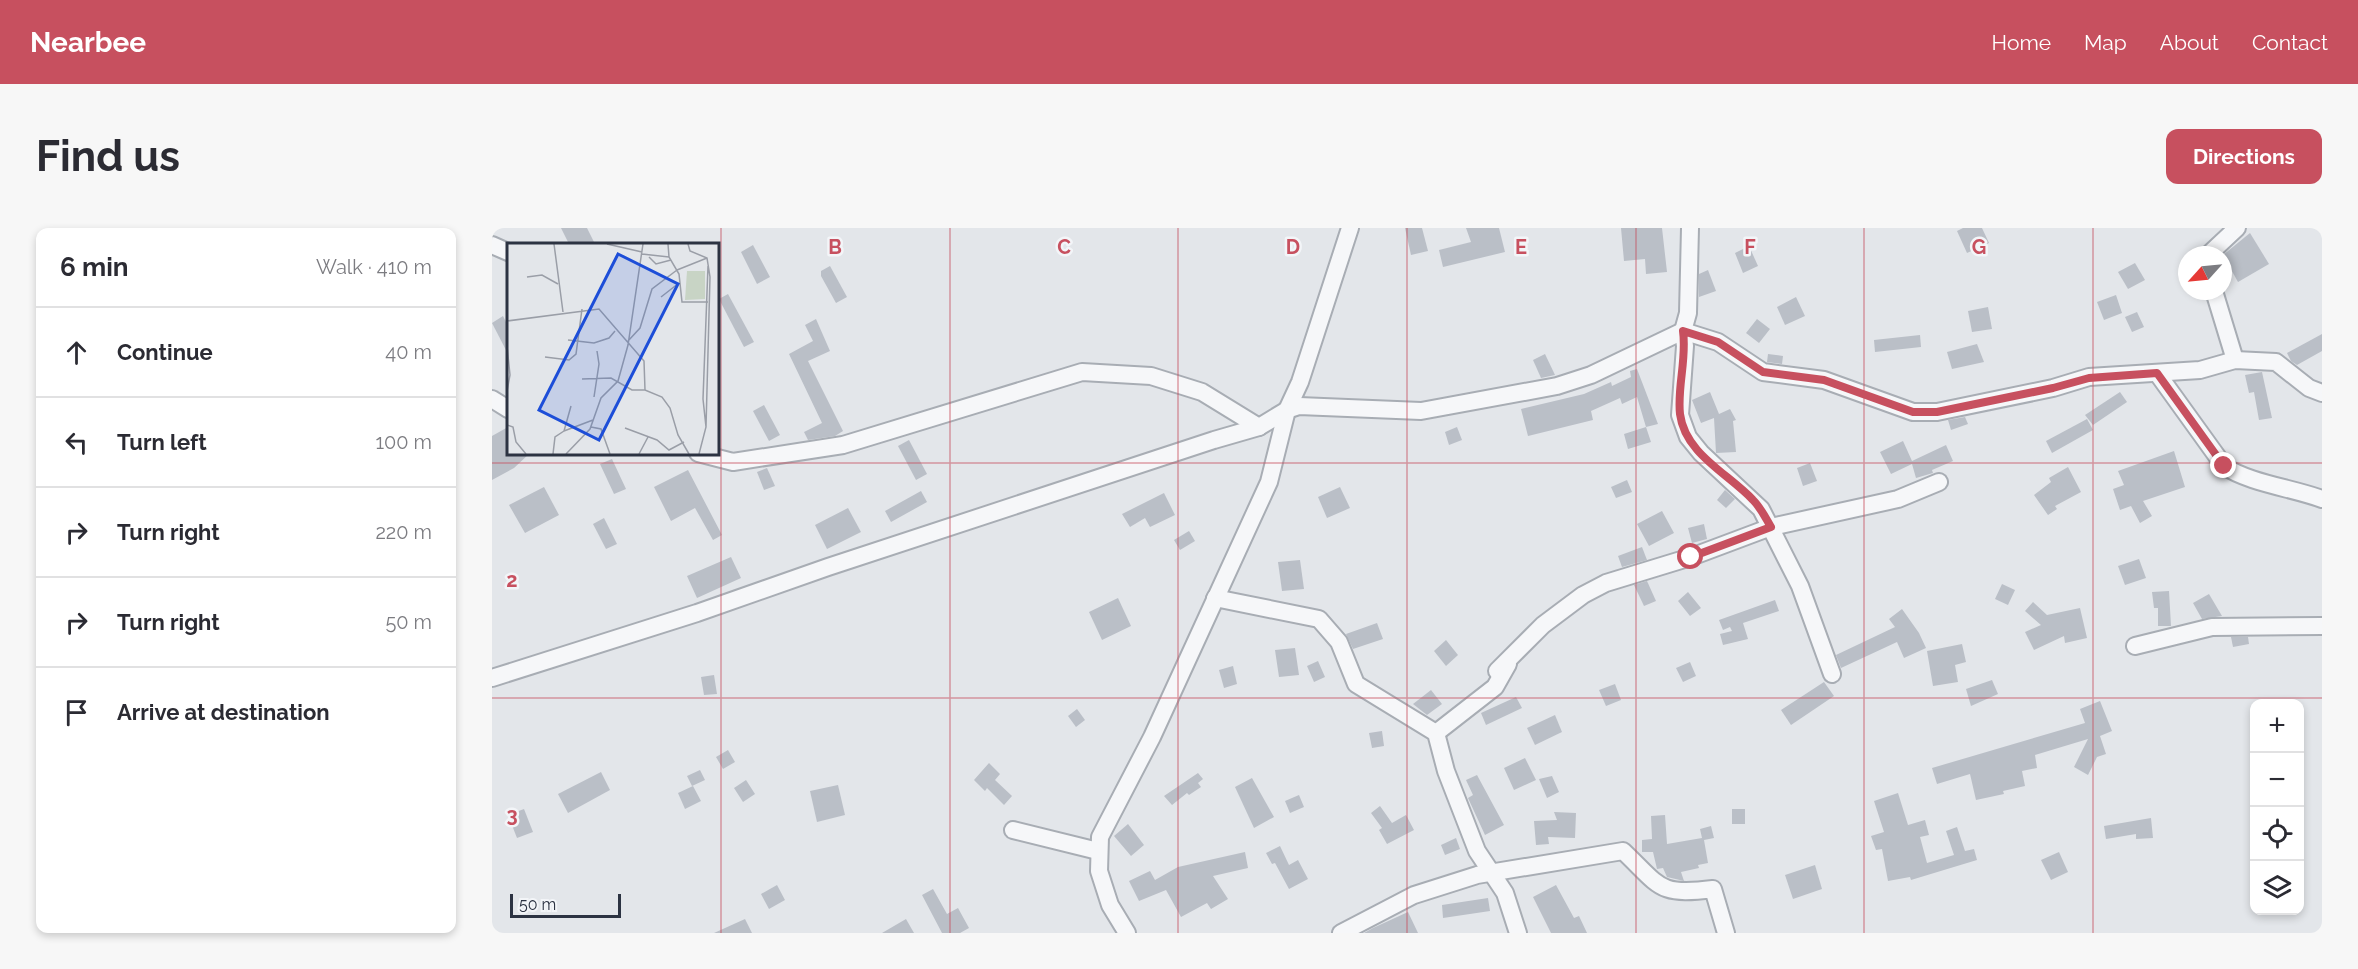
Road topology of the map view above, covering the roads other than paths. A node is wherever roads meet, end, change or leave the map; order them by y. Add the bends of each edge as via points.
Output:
1 (1350, 228) edge
2 (1690, 228) edge
3 (2237, 228) edge
4 (492, 244) edge
5 (2218, 246) edge
6 (507, 252) edge
7 (2217, 300) edge
8 (1683, 331) junction
9 (2235, 360) junction
10 (2157, 373) junction
11 (2322, 393) edge
12 (492, 399) edge
13 (507, 408) edge
14 (1287, 410) junction
15 (1259, 427) junction
16 (702, 454) edge
17 (1939, 482) dead end
18 (2322, 500) edge
19 (1771, 527) junction
20 (1215, 598) junction
21 (2322, 626) edge
22 (2135, 646) dead end
23 (1514, 652) junction
24 (1497, 671) dead end
25 (1832, 674) dead end
26 (492, 678) edge
27 (1436, 733) junction
28 (1013, 830) dead end
29 (1098, 851) junction
30 (1492, 874) junction
31 (1126, 933) edge
32 (1341, 933) edge
33 (1518, 933) edge
34 (1726, 933) edge

1 - 14 street via 1300,382
2 - 8 street via 1688,313
3 - 5 street
4 - 6 street
7 - 9 street
8 - 10 street via 1718,342 1763,372 1824,380 1913,412 1937,412 2089,378
8 - 14 street via 1591,375 1506,398 1422,411 1299,406
8 - 19 street via 1680,415 1688,437 1715,467 1752,498
9 - 10 street via 2200,370
9 - 11 street via 2276,362 2309,388
10 - 18 street via 2224,466 2238,476
12 - 13 street
14 - 15 street
14 - 20 street via 1269,482
15 - 16 street via 1202,392 1151,376 1082,372 843,445 733,462
15 - 26 street
17 - 19 street via 1898,498
19 - 23 street via 1606,583 1562,610
19 - 25 street via 1800,586
20 - 27 street via 1319,619 1339,642 1356,684
20 - 29 street via 1152,737 1108,818
21 - 22 street via 2212,627
23 - 24 street
23 - 27 street via 1495,687
27 - 30 street via 1446,771 1477,851
28 - 29 street
29 - 31 street via 1107,896
30 - 32 street via 1414,895
30 - 33 street via 1505,893
30 - 34 street via 1623,851 1664,890 1681,893 1713,889

